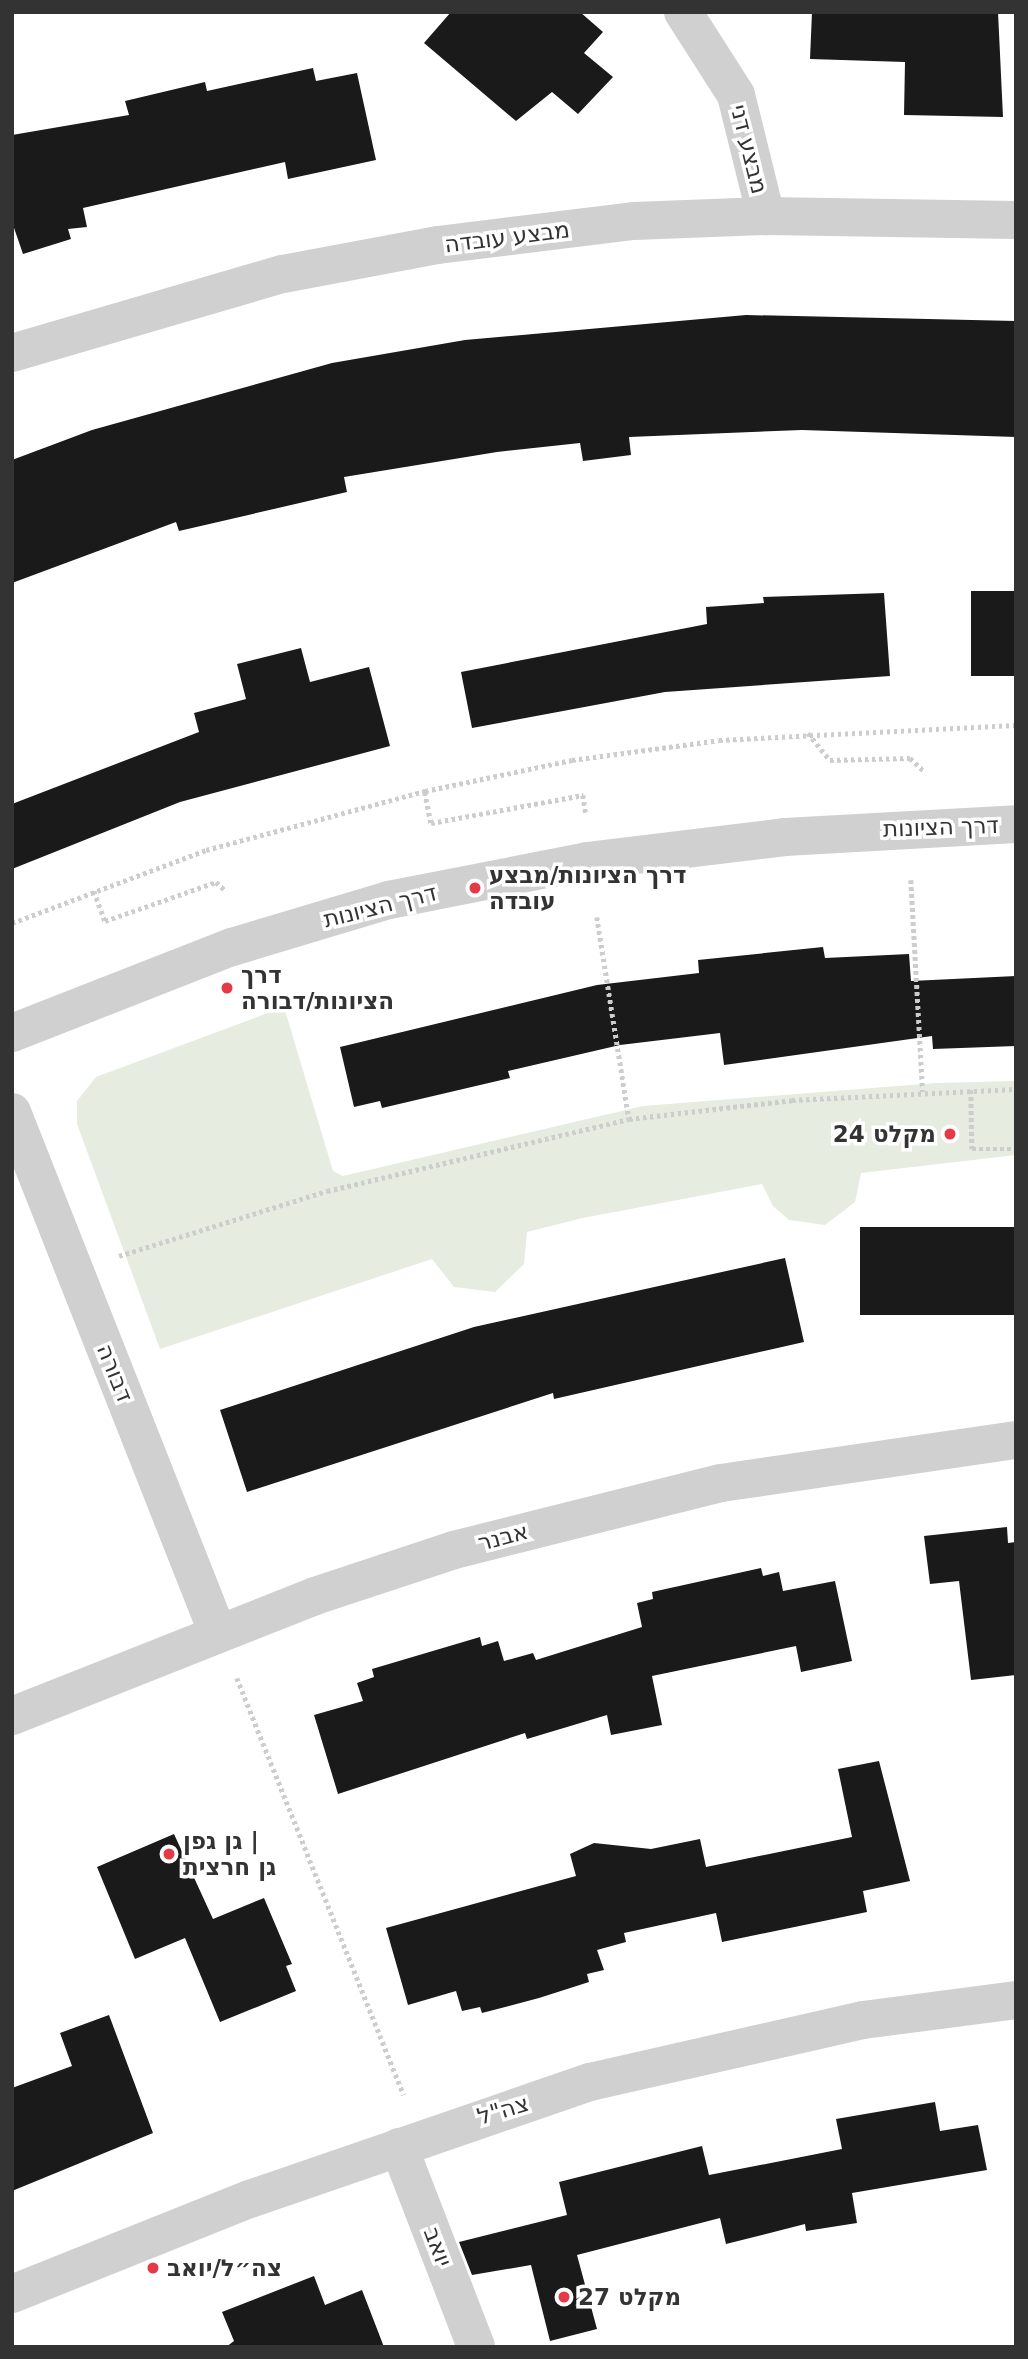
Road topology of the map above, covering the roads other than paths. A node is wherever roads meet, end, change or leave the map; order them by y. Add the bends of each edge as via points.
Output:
1 (683, 12) edge
2 (766, 216) junction
3 (1016, 220) edge
4 (12, 352) edge
5 (1016, 824) edge
6 (12, 1033) edge
7 (12, 1112) edge
8 (1016, 1440) edge
9 (218, 1634) junction
10 (12, 1716) edge
11 (1016, 2000) edge
12 (399, 2147) junction
13 (12, 2294) edge
14 (477, 2347) edge

1 - 2 street, מבצע דני via 736,95
2 - 3 street, מבצע עובדה
2 - 4 street, מבצע עובדה via 634,221 438,245 283,274
5 - 6 street, דרך הציונות via 785,837 587,861 389,900 232,947
7 - 9 street, דבורה
8 - 9 street, אבנר via 695,1489 454,1550
9 - 10 street, אבנר
11 - 12 street, צה"ל via 863,2021 709,2053 590,2082
12 - 13 street, צה"ל
12 - 14 street, יואב

